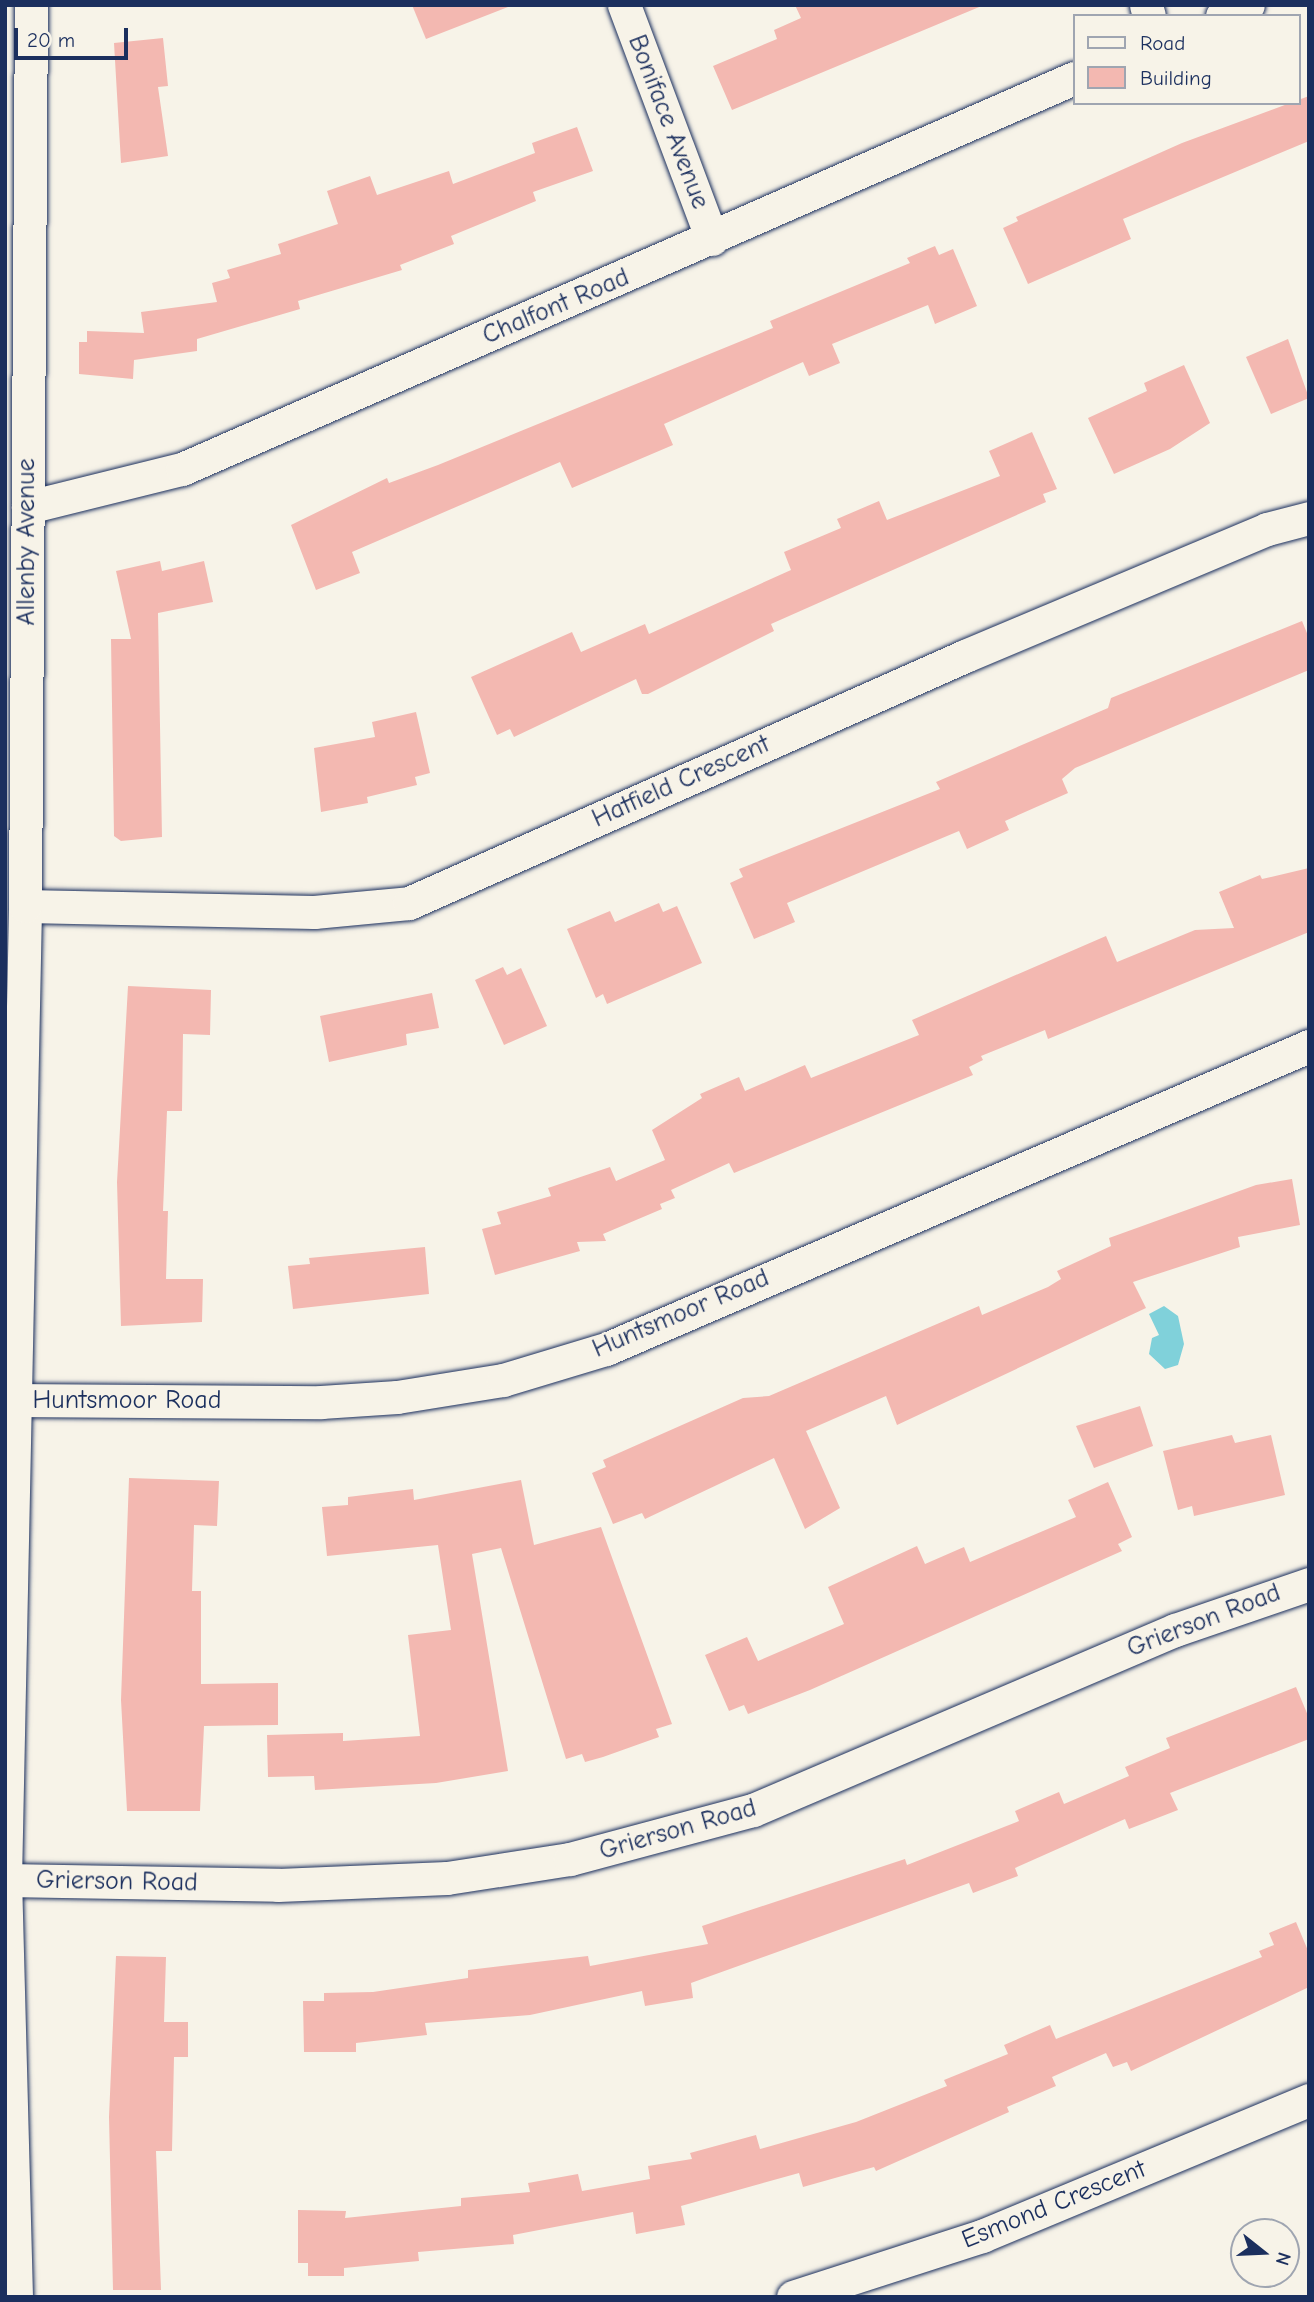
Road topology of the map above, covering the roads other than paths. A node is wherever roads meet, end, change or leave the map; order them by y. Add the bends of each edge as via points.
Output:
1 (31, 5) edge
2 (624, 5) edge
3 (1248, 5) edge
4 (1227, 14) edge
5 (1072, 79) edge
6 (712, 239) junction
7 (28, 507) junction
8 (1309, 518) edge
9 (25, 906) junction
10 (1309, 1046) edge
11 (11, 1400) junction
12 (1309, 1584) edge
13 (5, 1880) edge
14 (1309, 2100) edge
15 (16, 2297) edge
16 (793, 2297) edge

1 - 7 street, Allenby Avenue
2 - 6 street, Boniface Avenue
3 - 4 street
5 - 6 street, Chalfont Road
6 - 7 street, Chalfont Road via 182,469
7 - 9 street, Allenby Avenue
8 - 9 street, Hatfield Crescent via 1267,529 965,656 409,903 314,912
9 - 11 street, Allenby Avenue
10 - 11 street, Huntsmoor Road via 606,1349 503,1380 397,1397 321,1402
11 - 13 street, Allenby Avenue
12 - 13 street, Grierson Road via 1175,1630 753,1810 570,1859 447,1878 278,1885
13 - 15 street, Allenby Avenue
14 - 16 street, Esmond Crescent via 982,2236

